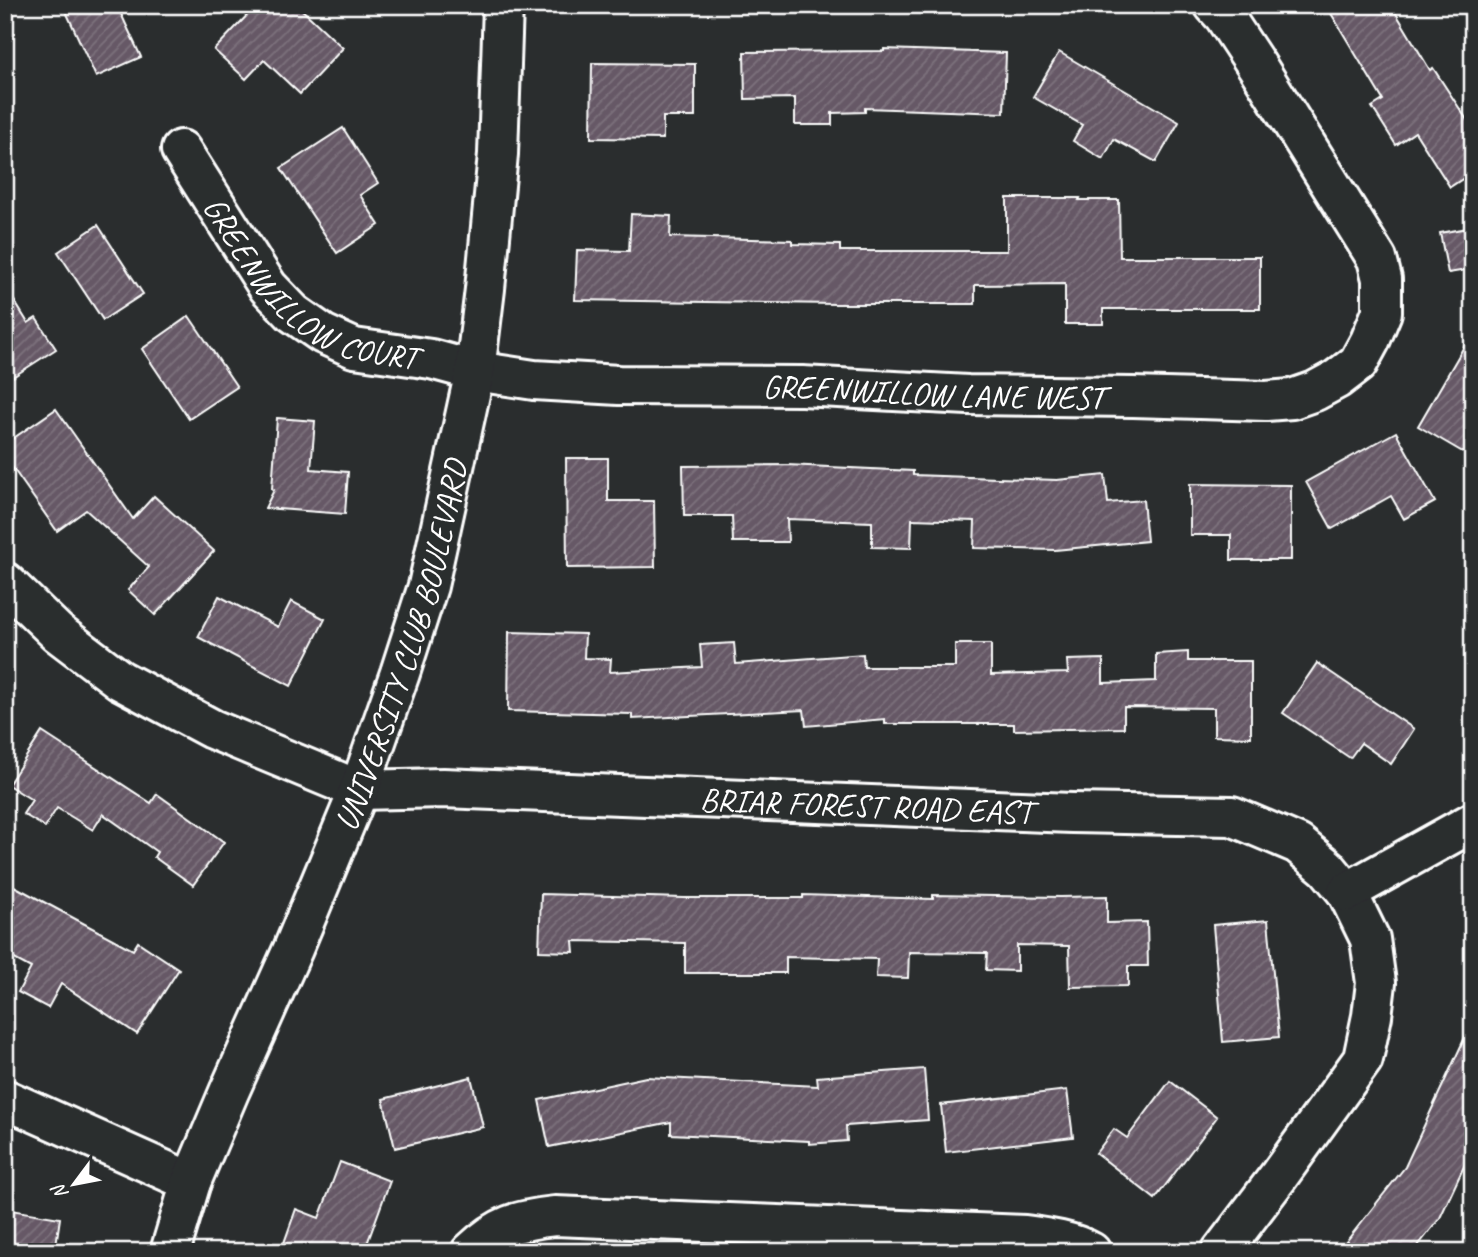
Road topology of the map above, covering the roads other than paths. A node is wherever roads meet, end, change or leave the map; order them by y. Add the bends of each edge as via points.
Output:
1 (503, 5) edge
2 (1214, 5) edge
3 (181, 150) dead end
4 (475, 371) junction
5 (5, 582) edge
6 (359, 790) junction
7 (1473, 822) edge
8 (1348, 892) junction
9 (5, 1099) edge
10 (191, 1182) junction
11 (170, 1252) edge
12 (471, 1252) edge
13 (1091, 1252) edge
14 (1221, 1252) edge

1 - 4 street, UNIVERSITY CLUB BOULEVARD via 498,155
2 - 4 street, GREENWILLOW LANE WEST via 1377,259 1382,313 1370,341 1357,363 1315,391 1266,401 968,395 802,386 619,385
3 - 4 street, GREENWILLOW COURT via 268,287 293,313 354,348 431,359
4 - 6 street, UNIVERSITY CLUB BOULEVARD via 428,586
5 - 6 street via 58,633 120,680 212,729
6 - 8 street, BRIAR FOREST ROAD EAST via 443,788 1232,816 1298,844
6 - 10 street, UNIVERSITY CLUB BOULEVARD
7 - 8 street
8 - 14 street, BRIAR FOREST ROAD EAST via 1370,939 1376,983 1363,1059
9 - 10 street
10 - 11 street, UNIVERSITY CLUB BOULEVARD
12 - 13 street via 499,1229 525,1219 555,1216 1025,1235

